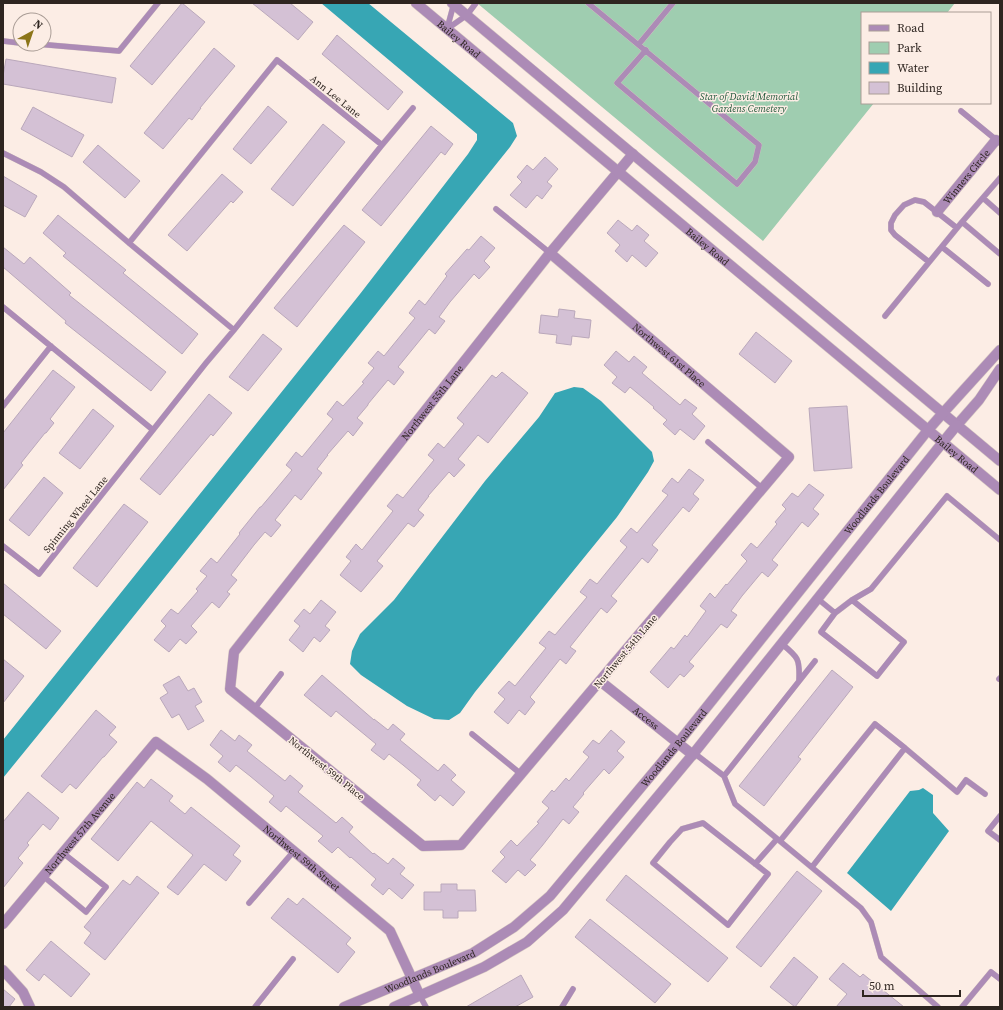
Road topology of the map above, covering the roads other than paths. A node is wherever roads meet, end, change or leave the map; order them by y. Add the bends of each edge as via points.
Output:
1 (158, 3) edge
2 (416, 3) edge
3 (454, 3) edge
4 (476, 3) edge
5 (588, 3) edge
6 (673, 3) edge
7 (467, 15) junction
8 (447, 29) junction
9 (639, 44) junction
10 (52, 45) edge
11 (646, 50) junction
12 (413, 108) dead end
13 (961, 111) dead end
14 (998, 142) edge
15 (382, 145) junction
16 (3, 153) edge
17 (633, 154) junction
18 (619, 172) junction
19 (1000, 178) edge
20 (983, 198) junction
21 (496, 209) dead end
22 (937, 212) junction
23 (1000, 213) edge
24 (962, 222) junction
25 (957, 228) junction
26 (129, 244) junction
27 (942, 247) junction
28 (550, 253) junction
29 (1000, 254) edge
30 (929, 262) junction
31 (988, 284) dead end
32 (3, 308) edge
33 (885, 316) dead end
34 (234, 330) junction
35 (50, 346) junction
36 (1000, 350) edge
37 (1000, 369) edge
38 (3, 406) edge
39 (943, 413) junction
40 (958, 425) junction
41 (153, 430) junction
42 (928, 430) junction
43 (708, 442) dead end
44 (943, 442) junction
45 (789, 457) joint
46 (1000, 461) edge
47 (763, 489) junction
48 (1000, 490) edge
49 (1000, 540) edge
50 (3, 546) edge
51 (818, 599) junction
52 (852, 600) junction
53 (835, 613) junction
54 (782, 644) junction
55 (234, 652) joint
56 (815, 661) dead end
57 (281, 674) dead end
58 (600, 681) junction
59 (799, 681) junction
60 (254, 709) junction
61 (472, 734) dead end
62 (156, 742) joint
63 (678, 743) junction
64 (905, 748) junction
65 (694, 754) junction
66 (521, 774) junction
67 (724, 776) junction
68 (985, 794) dead end
69 (1000, 816) edge
70 (778, 840) junction
71 (1000, 840) edge
72 (461, 845) joint
73 (294, 851) junction
74 (63, 853) junction
75 (755, 864) junction
76 (812, 867) junction
77 (44, 876) junction
78 (249, 903) dead end
79 (3, 924) edge
80 (293, 959) dead end
81 (3, 970) edge
82 (412, 978) junction
83 (1000, 979) edge
84 (573, 989) dead end
85 (420, 996) junction
86 (30, 1007) edge
87 (254, 1007) edge
88 (344, 1007) edge
89 (394, 1007) edge
90 (426, 1007) edge
91 (562, 1007) edge
92 (938, 1007) edge
93 (962, 1007) edge

1 - 10 lane via 119,50
2 - 8 street, Bailey Road
3 - 7 street
3 - 8 lane
4 - 7 lane
5 - 9 lane
6 - 9 lane
7 - 8 lane
7 - 17 street
8 - 18 street, Bailey Road
9 - 11 lane
11 - 11 lane via 617,83 736,184 755,162 759,145
12 - 15 lane
13 - 14 lane
14 - 22 street, Winners Circle
15 - 26 lane, Ann Lee Lane via 277,60
15 - 34 lane
16 - 26 lane via 64,187
17 - 18 street, Northwest 55th Lane
17 - 39 street
18 - 28 street, Northwest 55th Lane
18 - 42 street, Bailey Road
19 - 20 lane
20 - 23 lane
20 - 24 lane
21 - 28 lane
22 - 25 lane
22 - 30 lane via 924,202 915,200 904,205 891,223 891,230 895,235
24 - 25 lane
24 - 29 lane
25 - 27 lane
26 - 34 lane
27 - 30 lane
27 - 31 lane
28 - 45 street, Northwest 61st Place
28 - 55 street, Northwest 55th Lane
30 - 33 lane
32 - 35 lane
34 - 41 lane, Spinning Wheel Lane
35 - 38 lane
35 - 41 lane
36 - 39 street, Woodlands Boulevard
37 - 40 street, Woodlands Boulevard
39 - 40 street
39 - 42 street, Woodlands Boulevard
40 - 44 street, Woodlands Boulevard
40 - 46 street
41 - 50 lane, Spinning Wheel Lane via 39,574
42 - 44 street, Bailey Road
42 - 63 street, Woodlands Boulevard
43 - 47 lane
44 - 48 street, Bailey Road
44 - 51 street, Woodlands Boulevard
45 - 47 street, Northwest 54th Lane
47 - 58 street, Northwest 54th Lane
49 - 52 lane via 947,496 871,589
51 - 53 lane
51 - 54 street, Woodlands Boulevard
52 - 53 lane
52 - 53 lane via 904,642 877,676 821,632
54 - 59 lane via 794,653 800,665
54 - 65 street, Woodlands Boulevard
55 - 60 street, Northwest 59th Place via 230,689
56 - 59 lane
57 - 60 lane
58 - 63 street, Access
58 - 66 street, Northwest 54th Lane
59 - 67 lane
60 - 72 street, Northwest 59th Place via 423,846
61 - 66 lane
62 - 73 street, Northwest 59th Street via 207,779
62 - 74 street, Northwest 57th Avenue
63 - 65 street, Access
63 - 82 street, Woodlands Boulevard via 550,896 514,927 472,953
64 - 68 lane via 957,792 966,780
64 - 70 lane via 874,724
64 - 76 lane
65 - 67 lane
65 - 85 street, Woodlands Boulevard via 564,910 527,942 484,967
66 - 72 street, Northwest 54th Lane
67 - 70 lane via 735,804
69 - 71 lane via 988,831
70 - 75 lane
70 - 76 lane
73 - 78 lane
73 - 82 street, Northwest 59th Street via 390,931
74 - 77 street, Northwest 57th Avenue
74 - 77 lane via 106,887 86,912
75 - 75 lane via 703,823 682,828 653,863 728,925 768,874
76 - 92 lane via 861,908 871,922 880,957
77 - 79 street, Northwest 57th Avenue
80 - 87 lane
81 - 86 street via 24,992
82 - 85 street, Northwest 59th Street
82 - 88 street, Woodlands Boulevard
83 - 93 lane via 991,972
84 - 91 lane
85 - 89 street, Woodlands Boulevard
85 - 90 lane

